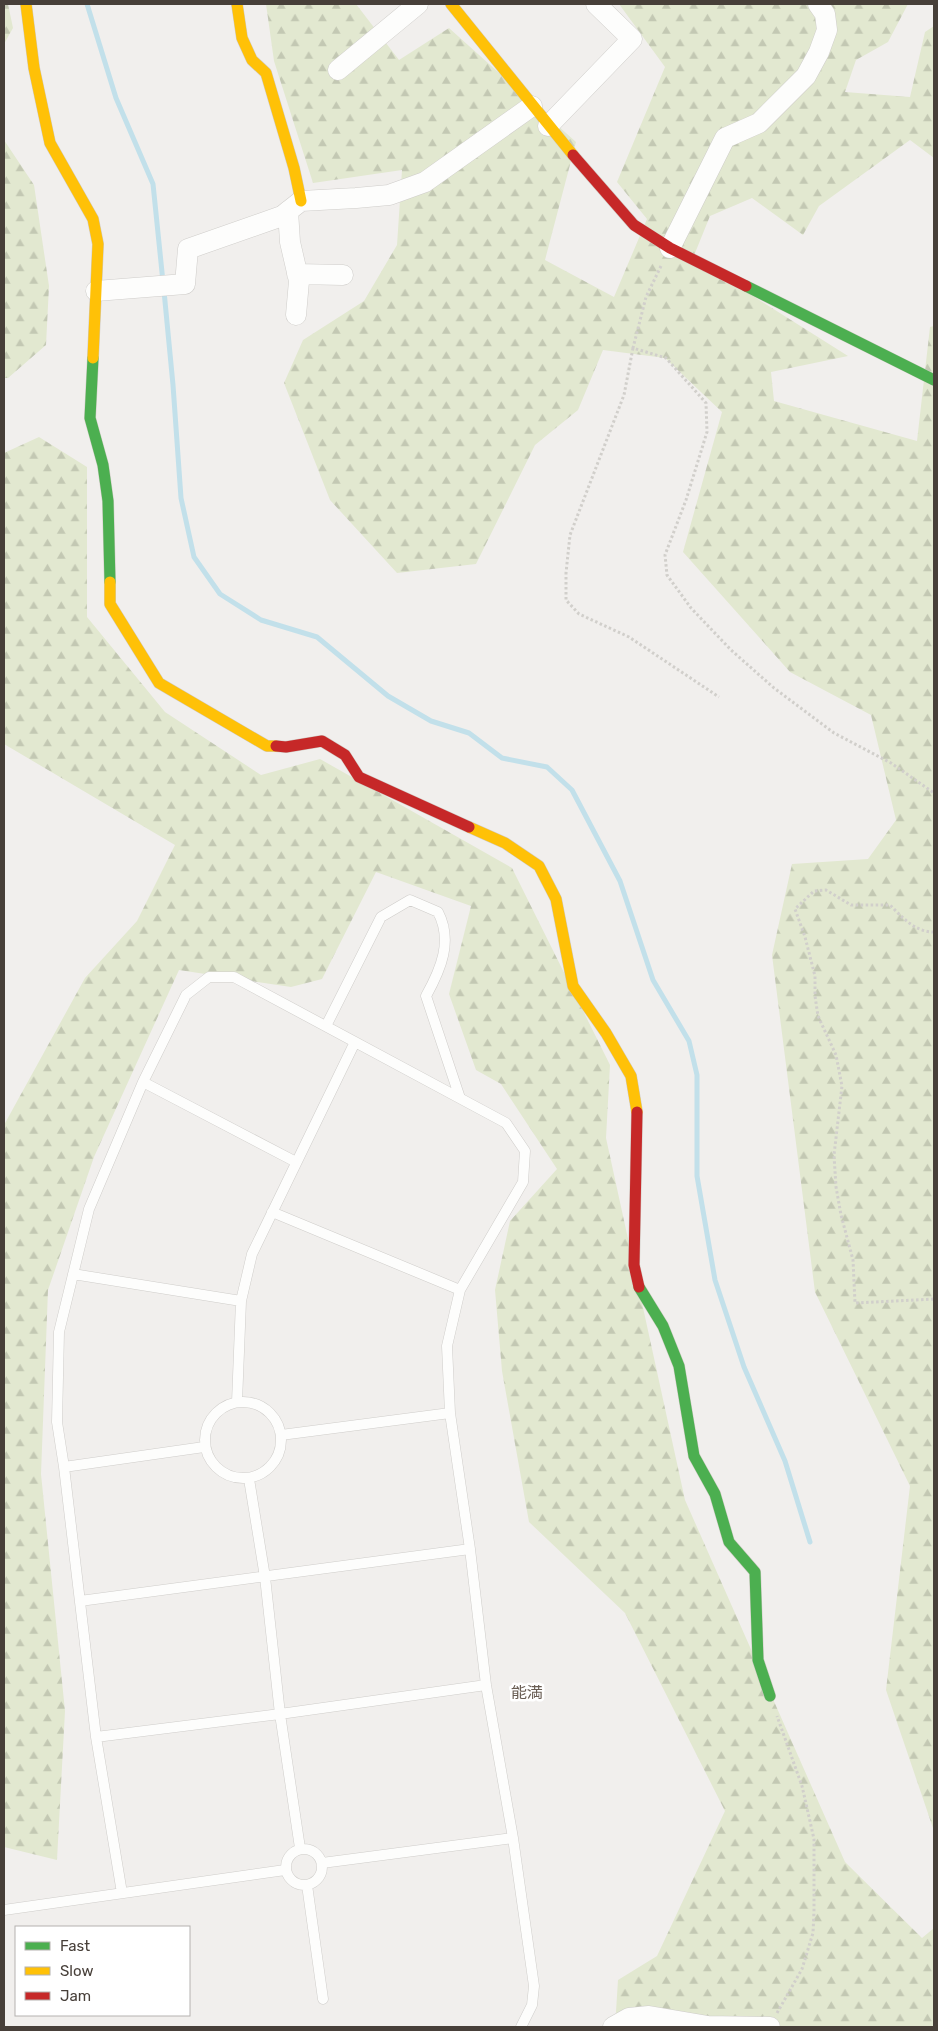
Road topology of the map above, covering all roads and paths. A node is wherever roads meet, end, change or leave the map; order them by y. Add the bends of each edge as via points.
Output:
1 (26, 4) edge
2 (237, 4) edge
3 (418, 4) edge
4 (596, 4) edge
5 (818, 4) edge
6 (455, 5) edge
7 (338, 70) dead end
8 (532, 106) junction
9 (548, 126) junction
10 (294, 206) junction
11 (670, 248) junction
12 (297, 274) junction
13 (343, 275) dead end
14 (96, 290) junction
15 (296, 316) dead end
16 (633, 348) junction
17 (934, 380) edge
18 (719, 697) dead end
19 (934, 793) edge
20 (934, 932) edge
21 (326, 1026) junction
22 (355, 1042) junction
23 (143, 1082) junction
24 (460, 1098) junction
25 (296, 1162) junction
26 (272, 1212) junction
27 (73, 1274) junction
28 (460, 1290) junction
29 (934, 1299) edge
30 (241, 1301) junction
31 (237, 1402) junction
32 (450, 1413) junction
33 (282, 1434) junction
34 (204, 1447) junction
35 (64, 1467) junction
36 (249, 1479) junction
37 (470, 1549) junction
38 (265, 1577) junction
39 (80, 1601) junction
40 (486, 1685) junction
41 (770, 1696) joint
42 (280, 1714) junction
43 (96, 1737) junction
44 (513, 1838) junction
45 (300, 1848) junction
46 (322, 1863) junction
47 (285, 1870) junction
48 (307, 1885) junction
49 (122, 1892) junction
50 (4, 1910) edge
51 (322, 1999) dead end
52 (521, 2027) edge
53 (613, 2027) edge
54 (770, 2027) edge

1 - 14 street via 34,68 50,143 93,219 98,244
2 - 10 street via 242,38 252,60 266,73 294,168
3 - 7 street
4 - 9 street via 632,38
5 - 11 street via 825,14 827,30 820,52 806,76 759,123 725,138
6 - 8 street
8 - 9 street
8 - 10 street via 424,182 389,195
9 - 11 street via 634,225
10 - 12 street via 290,242
10 - 14 street via 282,216 188,249 185,284
11 - 16 path via 646,297
11 - 17 street
12 - 13 street
12 - 15 street
14 - 41 street via 90,418 103,465 108,501 110,604 159,683 266,746 286,747 322,740 345,755 360,777 504,843 539,866 556,899 574,986 631,1076 637,1109 634,1265 638,1288 663,1326 679,1366 694,1456 715,1494 729,1542 755,1572 758,1660
16 - 18 path via 624,395 570,535 566,600 579,614 629,637
16 - 19 path via 666,358 706,402 707,432 665,555 667,575 691,608 774,688 834,733 891,763
20 - 29 path via 924,932 906,921 890,905 850,905 826,890 814,891 795,909 815,976 818,1016 836,1056 842,1086 834,1155 841,1215 854,1260 855,1303
21 - 22 lane
21 - 23 lane via 234,977 209,977 186,995
21 - 24 lane via 380,917 410,900 438,912 444,924 446,941 439,972 426,996
22 - 24 lane
22 - 25 lane
23 - 25 lane
23 - 27 lane via 89,1209
24 - 28 lane via 506,1123 525,1151 523,1182
25 - 26 lane
26 - 28 lane
26 - 30 lane via 252,1254
27 - 30 lane
27 - 35 lane via 59,1332 57,1422
28 - 32 lane via 446,1346
30 - 31 lane
31 - 33 lane via 252,1403 266,1409
31 - 34 lane via 222,1407 211,1418 205,1432
32 - 33 lane
32 - 37 lane
33 - 36 lane via 281,1450 274,1463 263,1474
34 - 35 lane
34 - 36 lane via 220,1472 234,1478
35 - 39 lane
36 - 38 lane
37 - 38 lane
37 - 40 lane
38 - 39 lane
38 - 42 lane
39 - 43 lane
40 - 42 lane
40 - 44 lane
41 - 54 path via 802,1786 814,1839 813,1933 802,1969
42 - 43 lane
42 - 45 lane
43 - 49 lane
44 - 46 lane
44 - 52 lane via 534,1986 532,2005
45 - 46 lane via 314,1852
45 - 47 lane via 288,1856
46 - 48 lane via 319,1877
47 - 48 lane via 293,1882
47 - 49 lane
48 - 51 lane
49 - 50 lane
53 - 54 street via 629,2018 649,2016 708,2026

